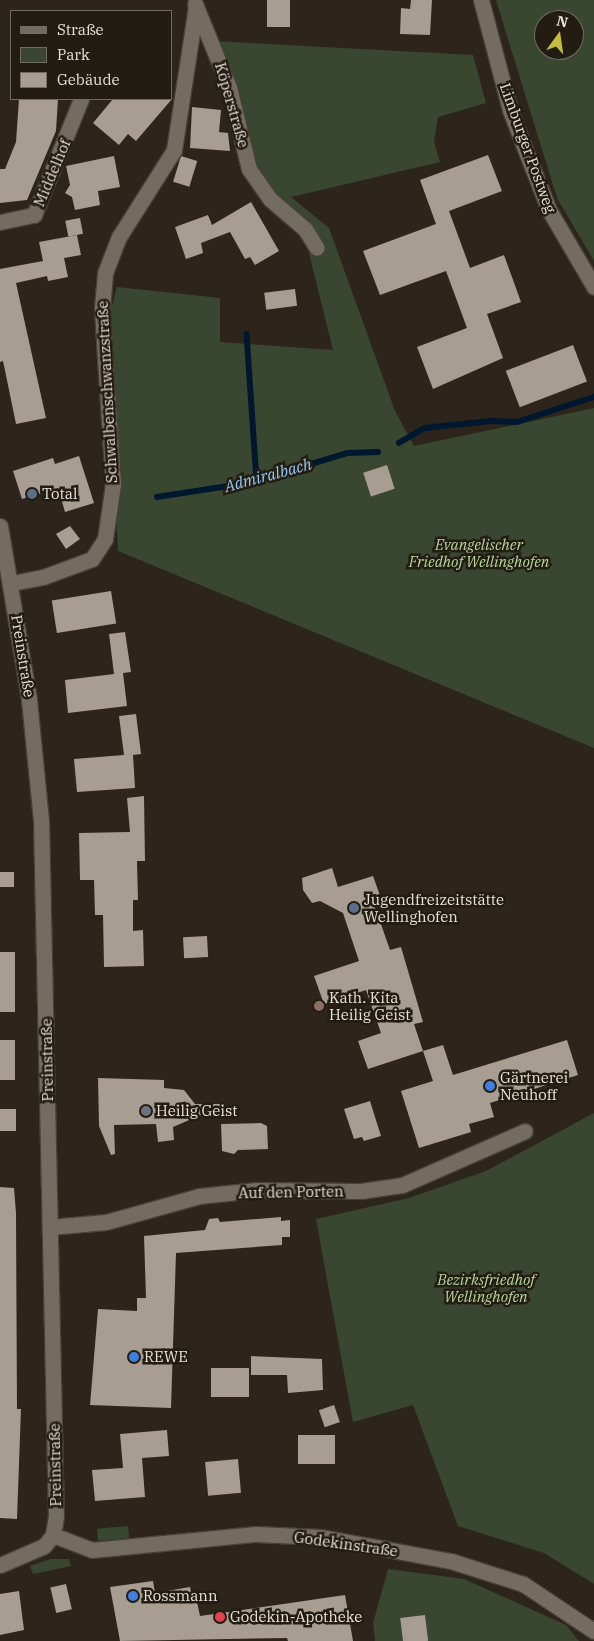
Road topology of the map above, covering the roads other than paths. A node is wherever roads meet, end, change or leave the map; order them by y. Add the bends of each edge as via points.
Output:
1 (481, 0) edge
2 (194, 3) edge
3 (81, 100) edge
4 (0, 222) edge
5 (318, 248) dead end
6 (594, 287) edge
7 (0, 526) edge
8 (12, 583) junction
9 (525, 1131) dead end
10 (50, 1227) junction
11 (53, 1535) junction
12 (0, 1565) edge
13 (594, 1631) edge

1 - 6 street, Limburger Postweg via 510,110 527,154 553,218
2 - 5 street, Köperstraße via 210,34 241,124 249,169 270,199 304,229
2 - 8 street, Schwalbenschwanzstraße via 174,150 119,237 105,273 102,308 113,474 105,538 92,559 43,577
3 - 4 street, Middelhof via 34,215
7 - 8 street, Preinstraße
8 - 10 street, Preinstraße via 31,710 41,820
9 - 10 street, Auf den Porten via 402,1185 361,1192 257,1190 199,1196 106,1222
10 - 11 street, Preinstraße via 56,1516
11 - 12 street via 44,1546
11 - 13 street, Godekinstraße via 92,1550 256,1534 320,1538 386,1549 451,1561 523,1584

